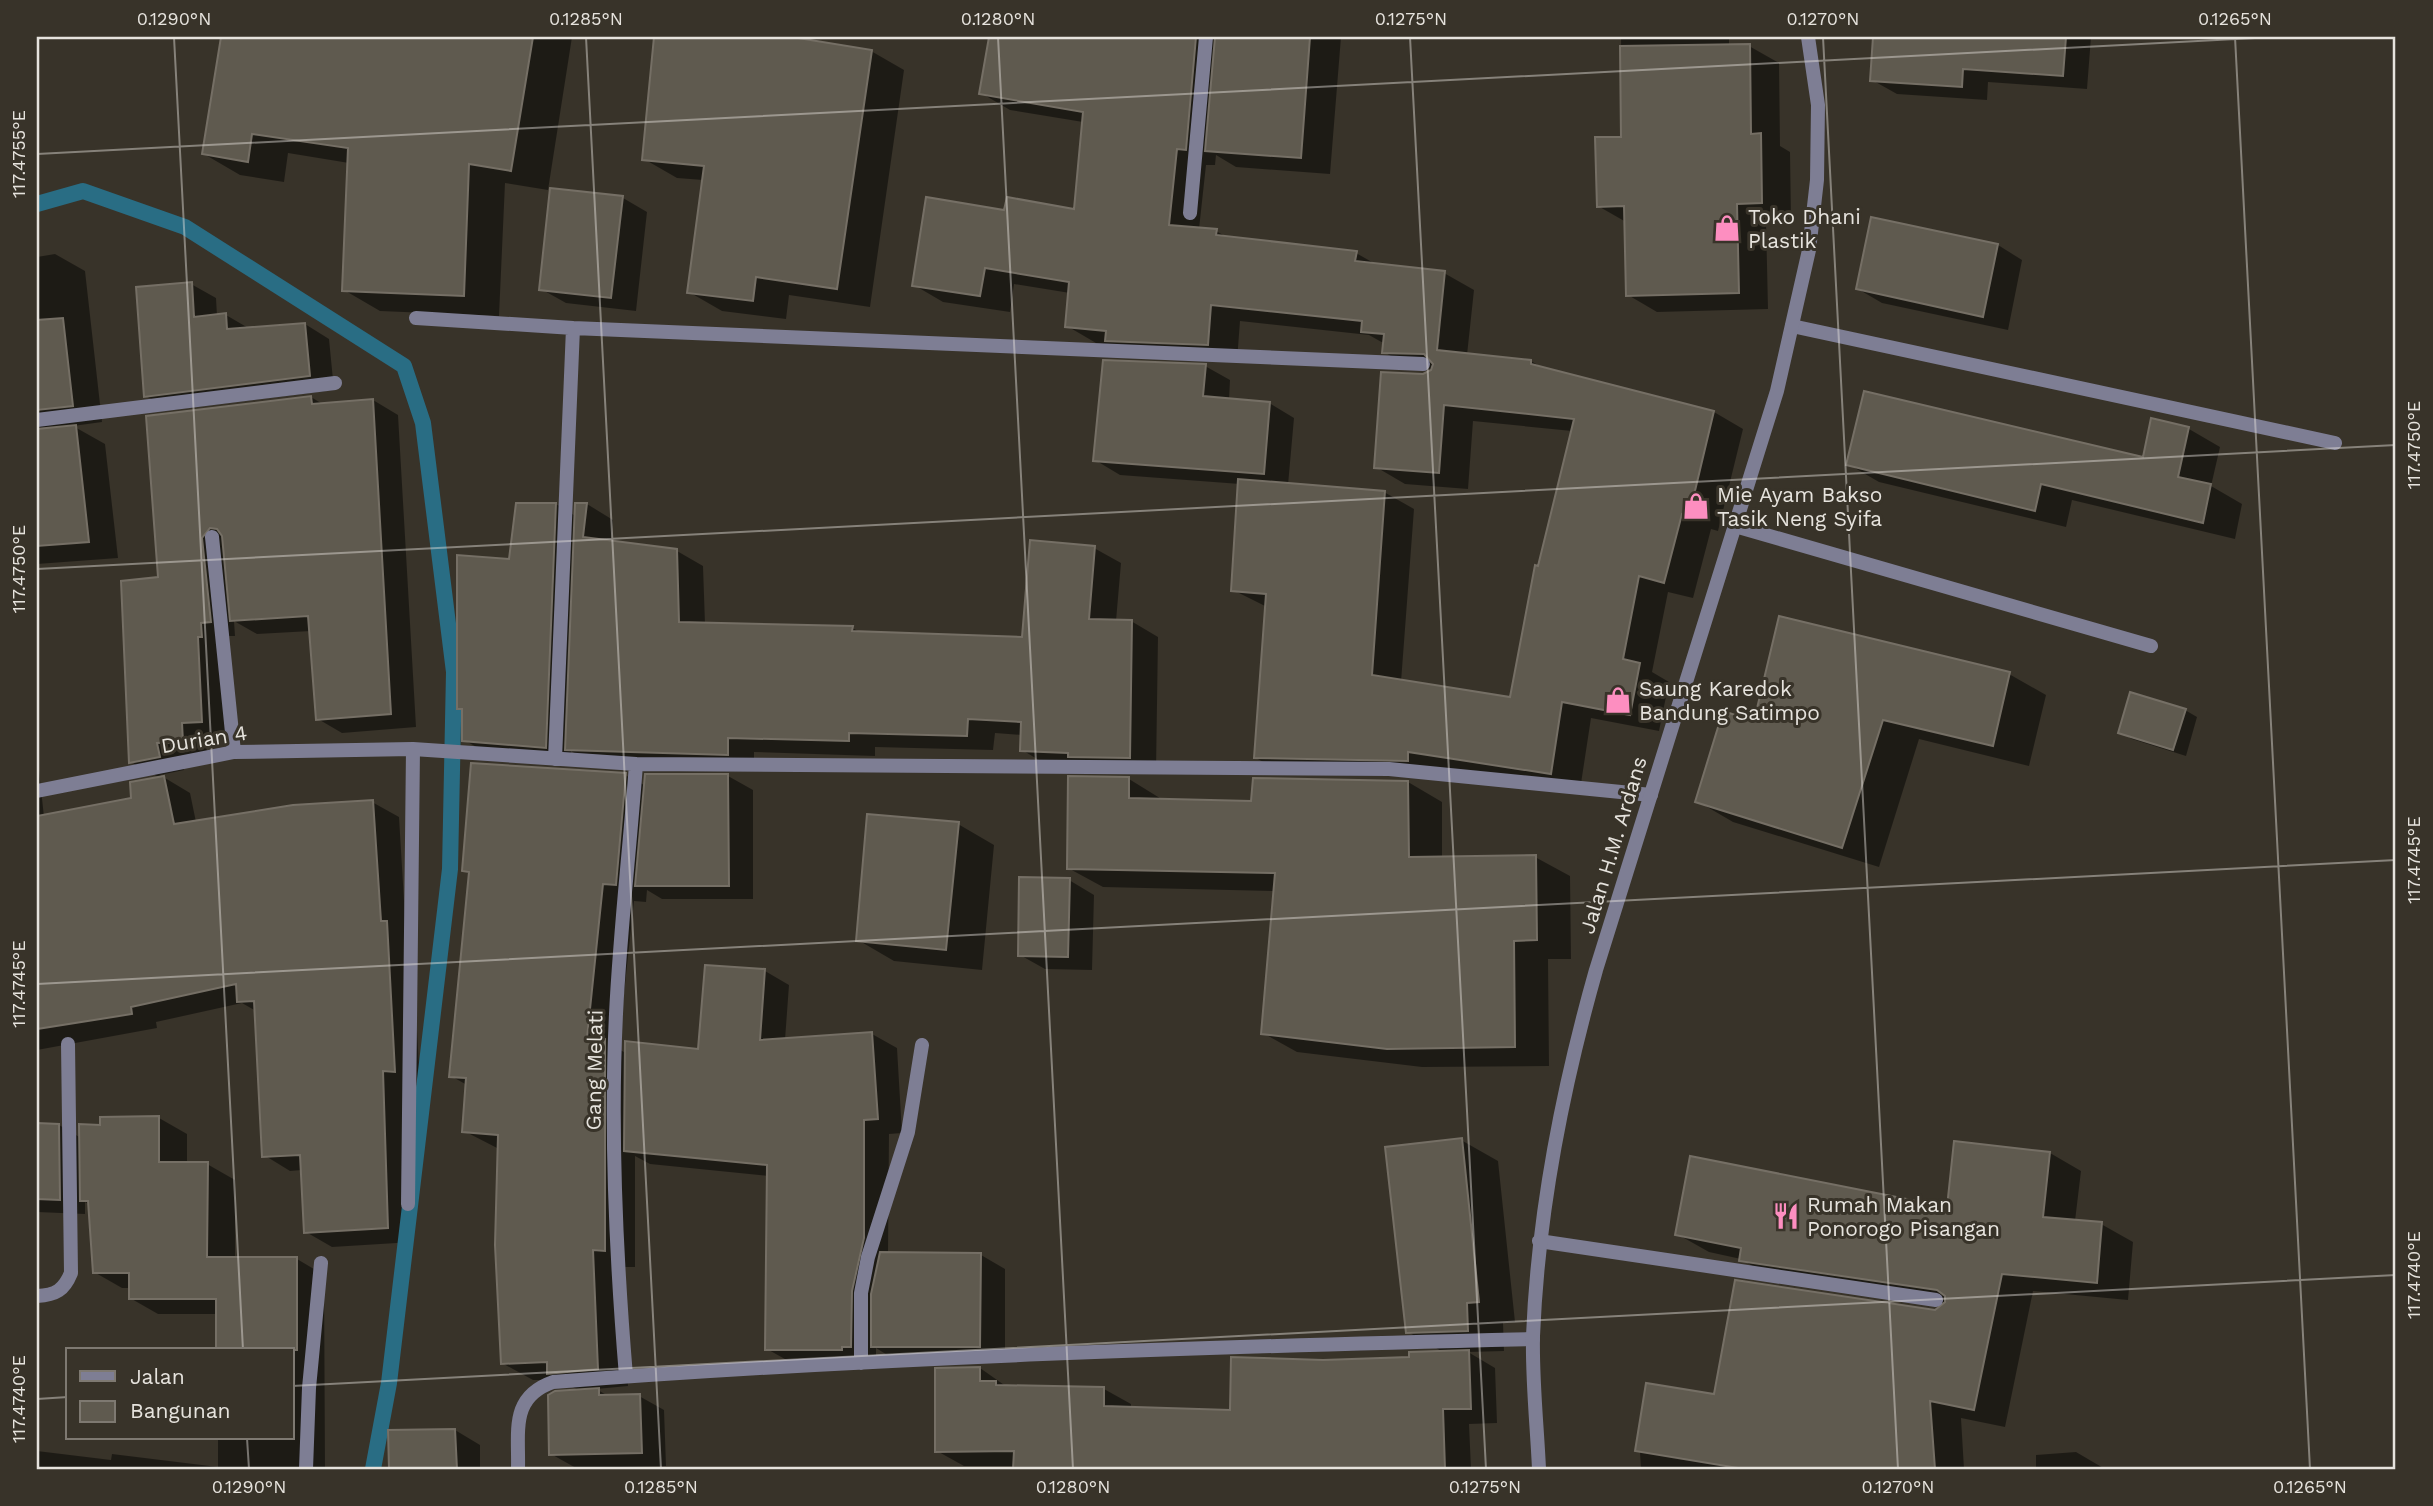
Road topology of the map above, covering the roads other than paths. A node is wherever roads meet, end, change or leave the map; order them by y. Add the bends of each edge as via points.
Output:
1 (1206, 37) edge
2 (1808, 37) edge
3 (1191, 213) dead end
4 (416, 318) dead end
5 (1792, 326) junction
6 (573, 328) junction
7 (1423, 363) dead end
8 (335, 383) dead end
9 (37, 420) edge
10 (2335, 443) dead end
11 (1735, 526) junction
12 (212, 537) dead end
13 (2151, 646) dead end
14 (417, 749) junction
15 (234, 752) junction
16 (555, 759) junction
17 (636, 764) junction
18 (37, 791) edge
19 (1651, 795) junction
20 (68, 1044) dead end
21 (922, 1045) dead end
22 (408, 1205) dead end
23 (1539, 1241) junction
24 (321, 1263) dead end
25 (37, 1296) edge
26 (1936, 1300) dead end
27 (1533, 1339) junction
28 (861, 1363) junction
29 (626, 1377) junction
30 (306, 1469) edge
31 (518, 1469) edge
32 (1539, 1469) edge

1 - 3 street
2 - 5 street, Jalan H.M. Ardans via 1818,106 1817,180 1809,250
4 - 6 street
5 - 10 street
5 - 11 street, Jalan H.M. Ardans
6 - 7 street
6 - 16 street
8 - 9 street
11 - 13 street
11 - 19 street, Jalan H.M. Ardans
12 - 15 street
14 - 15 street, Durian 4
14 - 16 street, Durian 4
14 - 22 street
15 - 18 street, Durian 4
16 - 17 street, Durian 4
17 - 19 street, Durian 4 via 1390,769
17 - 29 street, Gang Melati via 616,1013 614,1106 618,1280
19 - 23 street, Jalan H.M. Ardans via 1574,1048
20 - 25 street via 71,1273 65,1287 52,1295
21 - 28 street via 908,1132 861,1293
23 - 26 street
23 - 27 street, Jalan H.M. Ardans
24 - 30 street
27 - 28 street
27 - 32 street, Jalan H.M. Ardans
28 - 29 street
29 - 31 street via 553,1382 536,1388 520,1413

